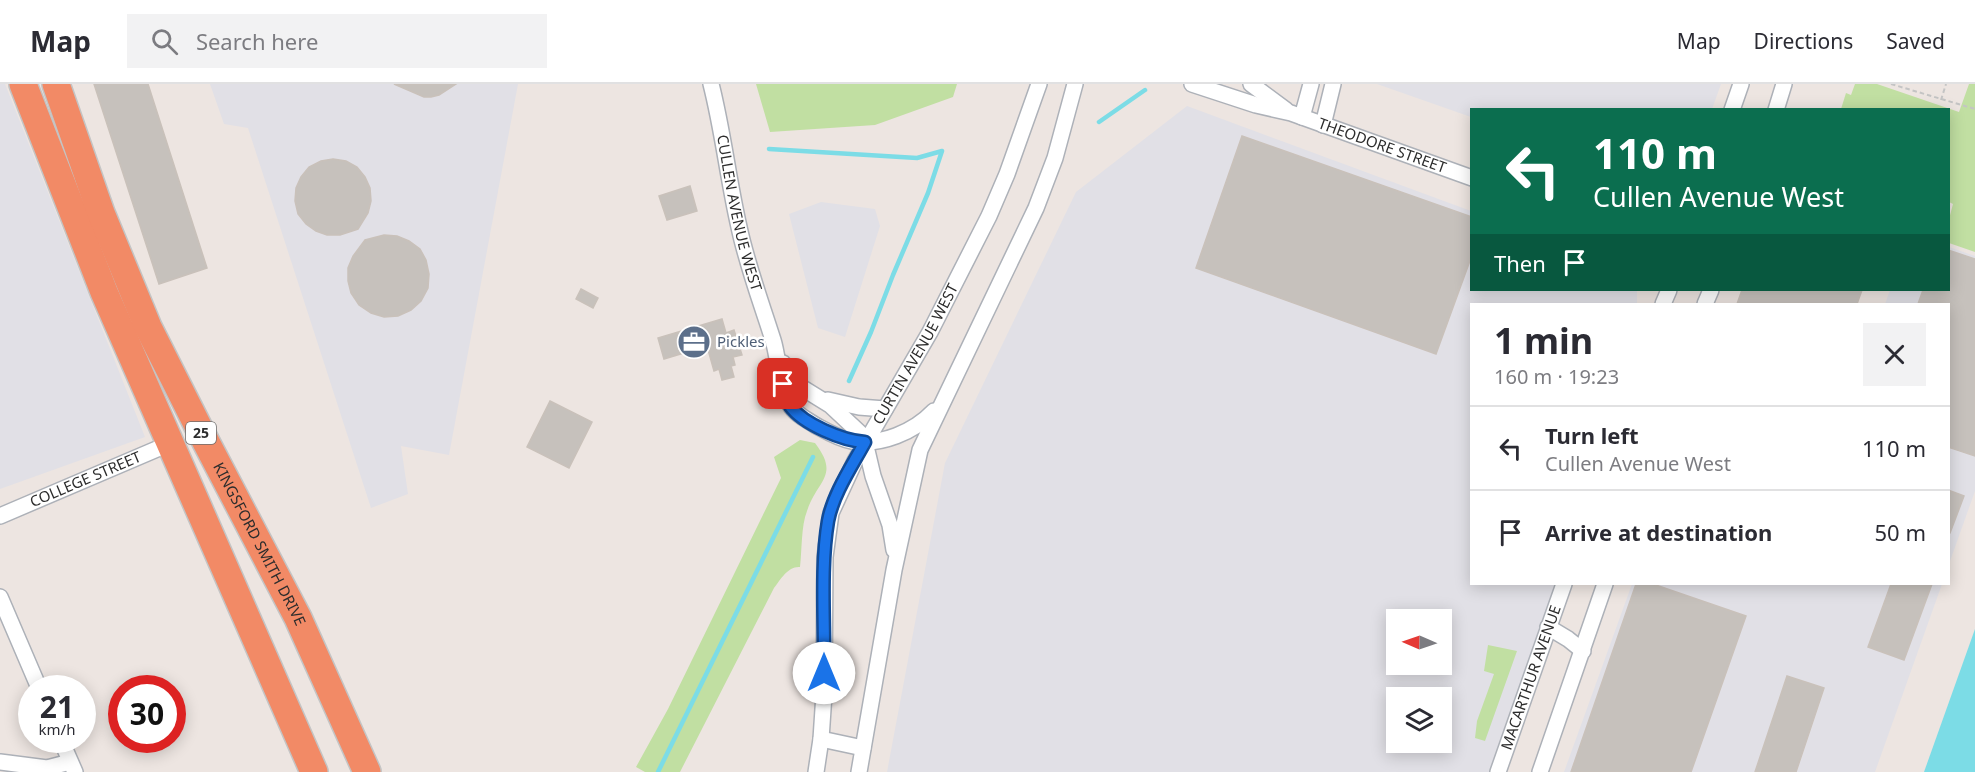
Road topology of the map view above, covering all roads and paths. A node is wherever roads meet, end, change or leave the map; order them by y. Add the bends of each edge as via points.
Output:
1 (22, 84) edge
2 (56, 84) edge
3 (711, 84) edge
4 (1039, 84) edge
5 (1075, 84) edge
6 (1192, 84) edge
7 (1251, 84) edge
8 (1311, 84) edge
9 (1333, 84) edge
10 (1741, 84) edge
11 (1784, 84) edge
12 (1891, 84) edge
13 (1946, 84) edge
14 (1941, 100) junction
15 (1733, 108) edge
16 (1777, 108) edge
17 (1975, 109) edge
18 (1297, 115) junction
19 (1323, 125) junction
20 (1470, 177) edge
21 (773, 341) junction
22 (811, 393) junction
23 (943, 400) junction
24 (885, 410) junction
25 (865, 442) junction
26 (171, 443) junction
27 (0, 516) edge
28 (894, 570) junction
29 (1564, 585) edge
30 (1605, 585) edge
31 (0, 597) edge
32 (1548, 627) junction
33 (1583, 651) junction
34 (33, 675) edge
35 (821, 739) junction
36 (863, 748) junction
37 (67, 753) edge
38 (0, 762) edge
39 (73, 767) edge
40 (314, 772) edge
41 (367, 772) edge
42 (816, 772) edge
43 (859, 772) edge
44 (1498, 772) edge
45 (1540, 772) edge

1 - 26 highway, 25 via 76,225
2 - 41 highway, KINGSFORD SMITH DRIVE / 25 via 101,213 148,327 298,618
3 - 21 street, CULLEN AVENUE WEST via 739,228
4 - 24 street, CURTIN AVENUE WEST via 989,216
5 - 23 street via 1055,158 1036,208
6 - 18 street, THEODORE STREET
7 - 18 street, THEODORE STREET
8 - 18 street
9 - 19 street
10 - 15 street
11 - 16 street
12 - 14 path
13 - 14 path
14 - 17 path
18 - 19 street, THEODORE STREET
19 - 20 street, THEODORE STREET
21 - 22 street, CULLEN AVENUE WEST via 792,379
21 - 25 street, CULLEN AVENUE WEST via 791,407 831,433
22 - 24 street via 835,402
22 - 25 street, CULLEN AVENUE WEST via 846,418
23 - 25 street, CULLEN AVENUE WEST via 929,417 907,431
23 - 28 street via 918,457
24 - 25 street, CURTIN AVENUE WEST
25 - 28 street, CULLEN AVENUE WEST via 892,534
25 - 35 street, CURTIN AVENUE WEST via 828,522
26 - 27 street, COLLEGE STREET
26 - 40 highway, 25
28 - 36 street
29 - 32 street, MACARTHUR AVENUE
30 - 33 street
31 - 34 street
32 - 33 street
32 - 44 street, MACARTHUR AVENUE
33 - 45 street
35 - 36 street
35 - 42 street, CURTIN AVENUE WEST
36 - 43 street
37 - 39 street
38 - 39 street

